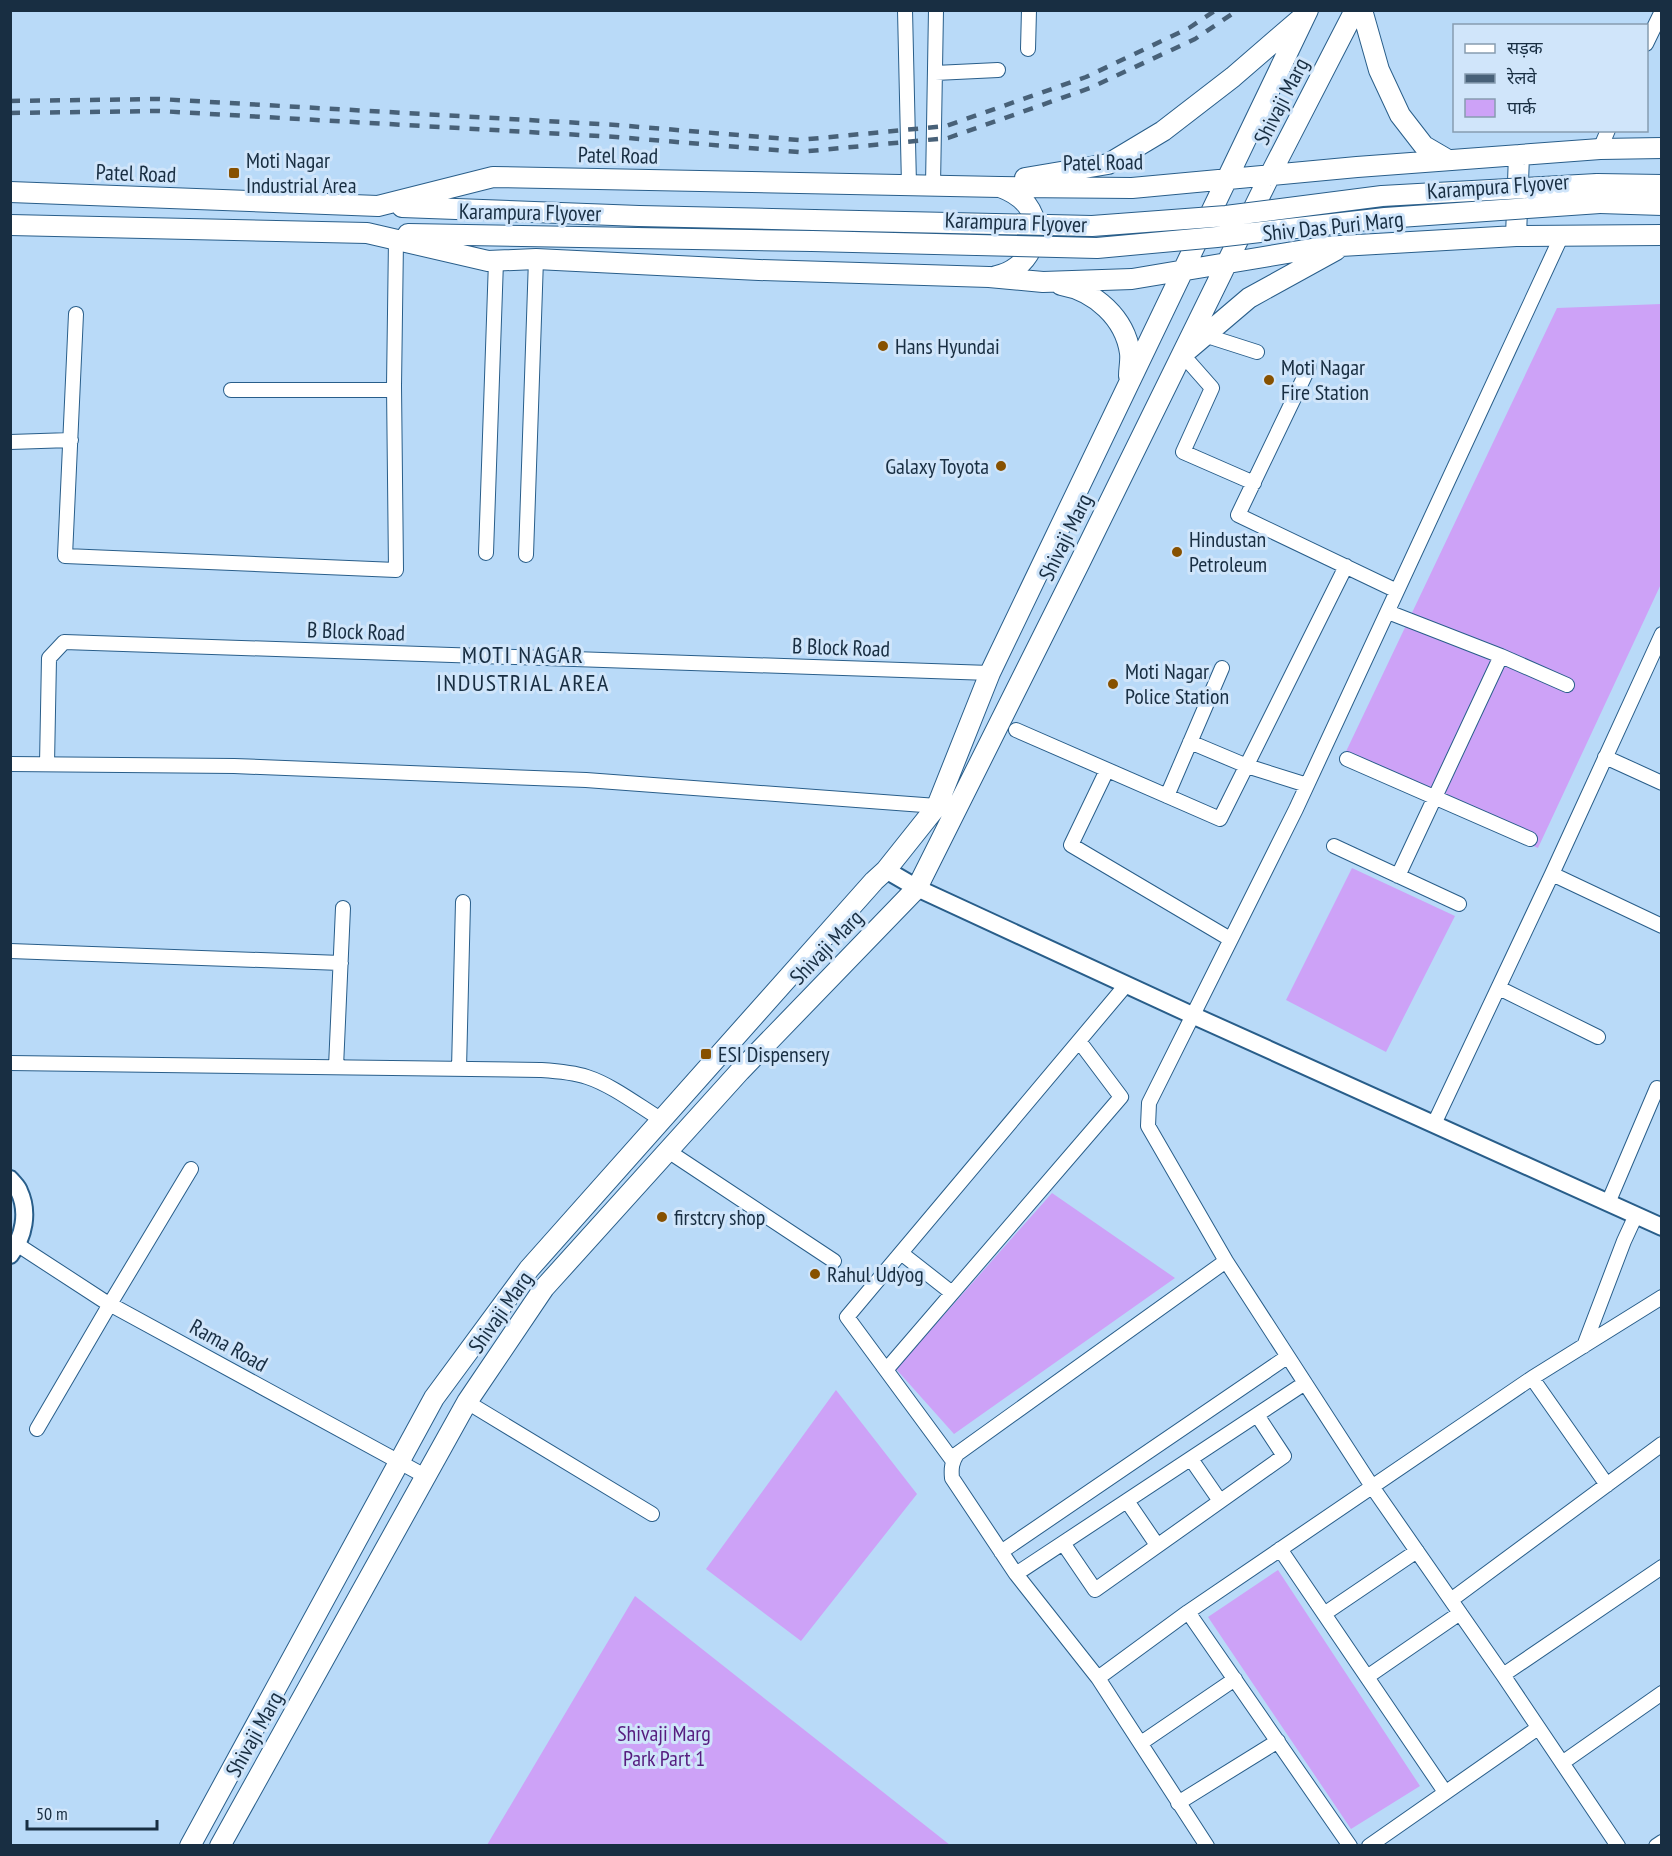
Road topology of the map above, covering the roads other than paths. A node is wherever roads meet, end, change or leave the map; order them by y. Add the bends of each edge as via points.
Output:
1 (905, 10) edge
2 (936, 10) edge
3 (1029, 10) edge
4 (1355, 10) edge
5 (1362, 10) edge
6 (1662, 11) edge
7 (1307, 12) edge
8 (1648, 42) edge
9 (1028, 49) dead end
10 (998, 70) dead end
11 (935, 74) junction
12 (1607, 132) edge
13 (1662, 148) edge
14 (1600, 149) junction
15 (1519, 155) junction
16 (1448, 160) junction
17 (1270, 175) junction
18 (1227, 179) junction
19 (909, 185) junction
20 (933, 185) junction
21 (1662, 185) edge
22 (977, 186) junction
23 (1000, 187) junction
24 (10, 192) edge
25 (1599, 194) junction
26 (1662, 205) edge
27 (378, 206) junction
28 (10, 225) edge
29 (367, 233) junction
30 (1662, 235) edge
31 (1562, 236) junction
32 (1516, 237) junction
33 (396, 240) junction
34 (1343, 246) junction
35 (536, 259) junction
36 (496, 261) junction
37 (1227, 263) junction
38 (1184, 270) junction
39 (988, 277) junction
40 (1043, 282) junction
41 (76, 314) dead end
42 (1204, 335) junction
43 (1257, 352) dead end
44 (1182, 354) junction
45 (1309, 367) dead end
46 (1129, 385) junction
47 (231, 390) dead end
48 (394, 390) junction
49 (71, 440) junction
50 (10, 442) edge
51 (1254, 483) junction
52 (486, 553) dead end
53 (526, 555) dead end
54 (1346, 566) junction
55 (1397, 591) junction
56 (1388, 612) junction
57 (1662, 634) edge
58 (1658, 650) edge
59 (1501, 656) junction
60 (1222, 668) dead end
61 (990, 673) junction
62 (1567, 685) dead end
63 (1016, 730) dead end
64 (1190, 742) junction
65 (1605, 757) junction
66 (1347, 759) dead end
67 (10, 764) edge
68 (47, 764) junction
69 (1247, 766) junction
70 (1107, 770) junction
71 (1662, 783) edge
72 (1306, 786) junction
73 (1167, 796) junction
74 (1435, 797) junction
75 (937, 806) junction
76 (1530, 839) dead end
77 (1334, 846) dead end
78 (886, 870) junction
79 (1552, 874) junction
80 (1398, 876) junction
81 (917, 888) junction
82 (463, 902) dead end
83 (1459, 904) dead end
84 (343, 908) dead end
85 (1662, 926) edge
86 (1230, 939) junction
87 (10, 951) edge
88 (341, 963) junction
89 (1126, 985) junction
90 (1499, 988) junction
91 (1192, 1015) junction
92 (1598, 1037) dead end
93 (1079, 1041) junction
94 (10, 1064) edge
95 (336, 1067) junction
96 (459, 1069) junction
97 (1662, 1090) edge
98 (662, 1120) junction
99 (1434, 1124) junction
100 (668, 1151) junction
101 (191, 1169) dead end
102 (10, 1179) edge
103 (1608, 1203) junction
104 (1636, 1215) junction
105 (1662, 1227) edge
106 (14, 1250) edge
107 (900, 1253) junction
108 (1226, 1261) junction
109 (834, 1262) dead end
110 (952, 1293) junction
111 (1662, 1297) edge
112 (110, 1304) junction
113 (1584, 1346) junction
114 (1287, 1357) junction
115 (886, 1370) junction
116 (1532, 1378) junction
117 (1305, 1383) junction
118 (467, 1402) junction
119 (1257, 1415) junction
120 (37, 1430) dead end
121 (1662, 1444) edge
122 (1191, 1459) junction
123 (953, 1461) junction
124 (399, 1462) junction
125 (424, 1476) junction
126 (1607, 1485) junction
127 (1372, 1488) junction
128 (1127, 1501) junction
129 (1220, 1502) junction
130 (652, 1514) dead end
131 (1063, 1543) junction
132 (1157, 1545) junction
133 (1280, 1549) junction
134 (1417, 1551) junction
135 (1001, 1552) junction
136 (1662, 1567) edge
137 (1016, 1574) junction
138 (1450, 1600) junction
139 (1188, 1612) junction
140 (1460, 1613) junction
141 (1324, 1614) junction
142 (1503, 1675) junction
143 (1367, 1677) junction
144 (1098, 1678) junction
145 (1235, 1679) junction
146 (1662, 1693) edge
147 (1538, 1728) junction
148 (1278, 1741) junction
149 (1141, 1743) junction
150 (1562, 1763) junction
151 (1445, 1792) junction
152 (1178, 1803) junction
153 (1662, 1842) edge
154 (190, 1845) edge
155 (220, 1845) edge
156 (1207, 1845) edge
157 (1350, 1845) edge
158 (1370, 1845) edge
159 (1618, 1845) edge
160 (1656, 1845) edge

1 - 19 street
2 - 11 street
3 - 9 street
4 - 17 main road, Shivaji Marg
5 - 16 main road via 1379,70 1400,115 1424,146
6 - 8 street
7 - 18 main road, Shivaji Marg
7 - 22 main road via 1163,131 1107,164
10 - 11 street
11 - 20 street
12 - 14 street
13 - 14 main road
14 - 15 main road
15 - 16 main road
15 - 32 main road
16 - 17 main road
17 - 18 main road, Patel Road
17 - 37 main road, Shivaji Marg
18 - 23 main road, Patel Road via 1132,188
18 - 38 main road, Shivaji Marg
19 - 20 main road, Patel Road
19 - 27 main road, Patel Road via 493,177
20 - 22 main road, Patel Road
21 - 25 main road, Karampura Flyover
22 - 23 main road, Patel Road
23 - 39 main road via 1016,194 1028,206 1035,237 1020,266
24 - 27 main road, Patel Road
25 - 26 main road, Karampura Flyover
25 - 27 main road, Karampura Flyover, bridge via 1382,196 1226,216 1092,226
25 - 29 main road, Karampura Flyover, bridge via 1097,248
28 - 29 main road
29 - 33 main road
30 - 31 main road, Shiv Das Puri Marg
31 - 32 main road, Shiv Das Puri Marg
31 - 55 street
32 - 34 main road, Shiv Das Puri Marg
33 - 36 main road
33 - 48 street
34 - 37 main road, Shiv Das Puri Marg
34 - 42 main road via 1249,298
35 - 36 main road
35 - 39 main road
35 - 53 street
36 - 52 street
37 - 38 main road, Shiv Das Puri Marg
37 - 44 main road, Shivaji Marg
38 - 40 main road via 1132,279
38 - 46 main road, Shivaji Marg
39 - 40 main road
40 - 46 main road via 1083,292 1110,311 1126,337
41 - 49 street
42 - 43 street
42 - 44 main road
44 - 51 street via 1212,388 1183,452
44 - 81 main road, Shivaji Marg
45 - 51 street
46 - 61 main road, Shivaji Marg
47 - 48 street
48 - 49 street via 396,570 65,556
49 - 50 street
51 - 54 street via 1238,515
54 - 55 street
54 - 69 street
55 - 56 street
56 - 59 street
56 - 72 street
57 - 58 street
58 - 65 street
59 - 62 street
59 - 74 street
60 - 64 street
61 - 68 street, B Block Road via 64,642 49,658
61 - 75 main road, Shivaji Marg
63 - 70 street
64 - 69 street
64 - 73 street
65 - 71 street
65 - 79 street
66 - 74 street
67 - 68 street
68 - 75 street via 234,766 574,779
69 - 72 street
69 - 73 street via 1221,819
70 - 73 street
70 - 86 street via 1071,845
72 - 86 street
74 - 76 street
74 - 80 street
75 - 78 main road, Shivaji Marg
77 - 80 street
78 - 81 street
78 - 98 main road, Shivaji Marg
79 - 85 street
79 - 90 street
80 - 83 street
81 - 89 street
81 - 100 main road, Shivaji Marg
82 - 96 street
84 - 88 street
86 - 91 street
87 - 88 street
88 - 95 street
89 - 91 street
89 - 93 street
90 - 92 street
90 - 99 street
91 - 99 street
91 - 108 street via 1149,1103 1148,1125
93 - 107 street
93 - 110 street via 1121,1097
94 - 95 street
95 - 96 street
96 - 98 street via 575,1073 604,1084
97 - 103 street via 1657,1088
98 - 124 main road, Shivaji Marg via 529,1269 434,1398
99 - 103 street
100 - 109 street
100 - 118 main road, Shivaji Marg via 544,1288
101 - 112 street
102 - 106 street via 19,1191 25,1218
103 - 104 street
104 - 105 street
104 - 113 street
106 - 112 street, Rama Road
107 - 110 street
107 - 115 street via 847,1317
108 - 114 street
108 - 123 street via 957,1454
110 - 115 street
111 - 113 street
112 - 120 street
112 - 124 street, Rama Road
113 - 116 street
114 - 117 street
114 - 135 street
115 - 123 street
116 - 126 street
116 - 127 street
117 - 119 street
117 - 127 street
118 - 125 main road, Shivaji Marg
118 - 130 street
119 - 122 street
119 - 129 street via 1284,1456
121 - 126 street
122 - 128 street
122 - 129 street
123 - 135 street via 952,1478
124 - 125 street, Rama Road
124 - 154 main road, Shivaji Marg
125 - 155 main road, Shivaji Marg
126 - 138 street
127 - 133 street
127 - 134 street
128 - 131 street
128 - 132 street
129 - 132 street
131 - 132 street via 1095,1590
131 - 137 street
133 - 139 street
133 - 141 street
134 - 138 street
134 - 141 street
135 - 137 street
136 - 142 street
137 - 144 street
138 - 140 street
139 - 144 street
139 - 145 street
140 - 142 street
140 - 143 street
141 - 143 street
142 - 147 street
143 - 151 street
144 - 149 street
145 - 148 street
145 - 149 street
146 - 150 street
147 - 150 street
147 - 151 street
148 - 152 street
148 - 157 street
149 - 152 street
150 - 159 street
151 - 158 street
152 - 156 street
153 - 160 street

